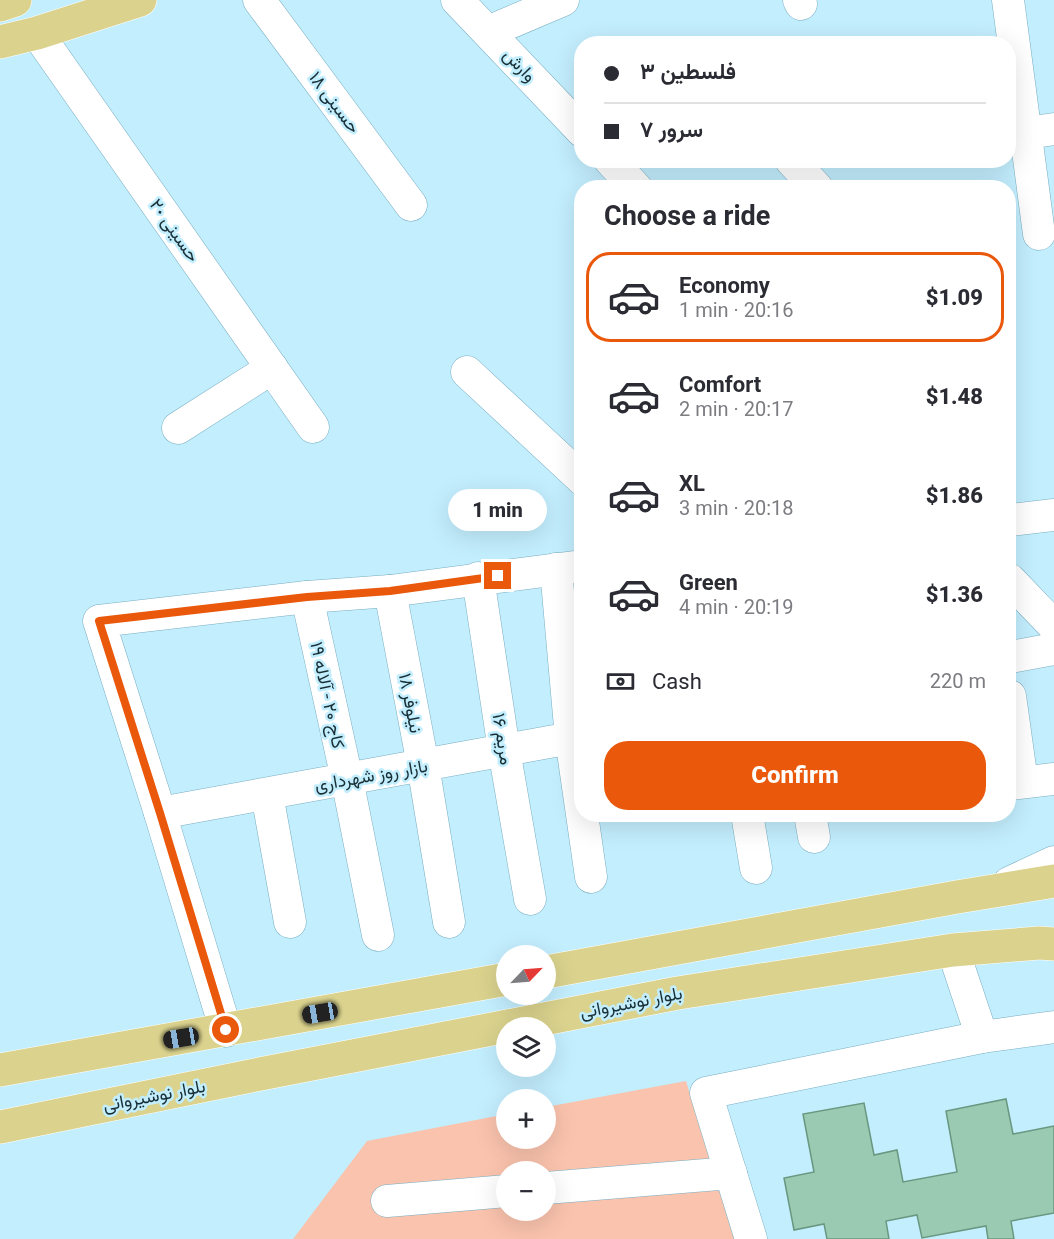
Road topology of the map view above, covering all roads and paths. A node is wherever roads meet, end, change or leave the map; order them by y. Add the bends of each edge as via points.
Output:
1 (15, 0) edge
2 (140, 0) edge
3 (259, 0) edge
4 (457, 0) edge
5 (563, 0) edge
6 (1008, 0) edge
7 (0, 5) edge
8 (488, 32) junction
9 (36, 33) junction
10 (0, 42) edge
11 (574, 123) edge
12 (1040, 131) edge
13 (617, 168) edge
14 (798, 168) edge
15 (629, 180) edge
16 (810, 180) edge
17 (411, 205) dead end
18 (1039, 234) dead end
19 (272, 368) junction
20 (467, 372) dead end
21 (313, 427) dead end
22 (178, 428) dead end
23 (574, 472) edge
24 (1054, 515) edge
25 (1016, 519) edge
26 (569, 568) edge
27 (478, 579) junction
28 (1016, 586) edge
29 (390, 591) junction
30 (307, 597) junction
31 (1054, 627) edge
32 (1054, 649) edge
33 (1016, 656) edge
34 (574, 689) edge
35 (574, 737) edge
36 (504, 750) junction
37 (423, 765) junction
38 (346, 779) junction
39 (1054, 779) edge
40 (1016, 783) edge
41 (267, 794) junction
42 (160, 813) junction
43 (585, 822) edge
44 (748, 822) edge
45 (1054, 862) edge
46 (756, 868) dead end
47 (591, 877) dead end
48 (1054, 881) edge
49 (990, 892) junction
50 (530, 898) dead end
51 (290, 922) dead end
52 (449, 922) dead end
53 (378, 935) dead end
54 (1054, 944) edge
55 (953, 950) junction
56 (556, 970) edge
57 (496, 981) edge
58 (1054, 1028) edge
59 (226, 1030) junction
60 (982, 1036) junction
61 (0, 1071) edge
62 (0, 1126) edge
63 (731, 1173) junction
64 (556, 1187) edge
65 (496, 1192) edge
66 (387, 1201) dead end
67 (751, 1239) edge

1 - 7 main road
2 - 9 main road
3 - 17 street, حسینی ۱۸
4 - 8 street, وارش
5 - 8 street
6 - 12 street
8 - 11 street, وارش
9 - 10 main road
9 - 19 street, حسینی ٢٠
12 - 18 street
13 - 15 street
14 - 16 street
19 - 21 street, حسینی ٢٠
19 - 22 street
20 - 23 street
24 - 25 street
26 - 27 street
26 - 34 street
27 - 29 street
27 - 36 street, مریم ۱۶
28 - 31 street
29 - 30 street
29 - 37 street, نیلوفر ۱۸
30 - 38 street, کاج ۲۰ - آلاله ۱۹
30 - 42 street via 99,621
32 - 33 street
35 - 36 street, بازار روز شهرداری
36 - 37 street, بازار روز شهرداری
36 - 50 street, مریم ۱۶
37 - 38 street, بازار روز شهرداری
37 - 52 street, نیلوفر ۱۸
38 - 41 street, بازار روز شهرداری
38 - 53 street, کاج ۲۰ - آلاله ۱۹
39 - 40 street
41 - 42 street, بازار روز شهرداری
41 - 51 street
42 - 59 street
43 - 47 street
44 - 46 street
45 - 49 street
48 - 49 main road
49 - 56 main road
54 - 55 main road, بلوار نوشیروانی
55 - 60 street
55 - 62 main road, بلوار نوشیروانی via 678,993
57 - 59 main road
58 - 60 street
59 - 61 main road
60 - 63 street via 706,1093
63 - 64 street
63 - 67 street
65 - 66 street

